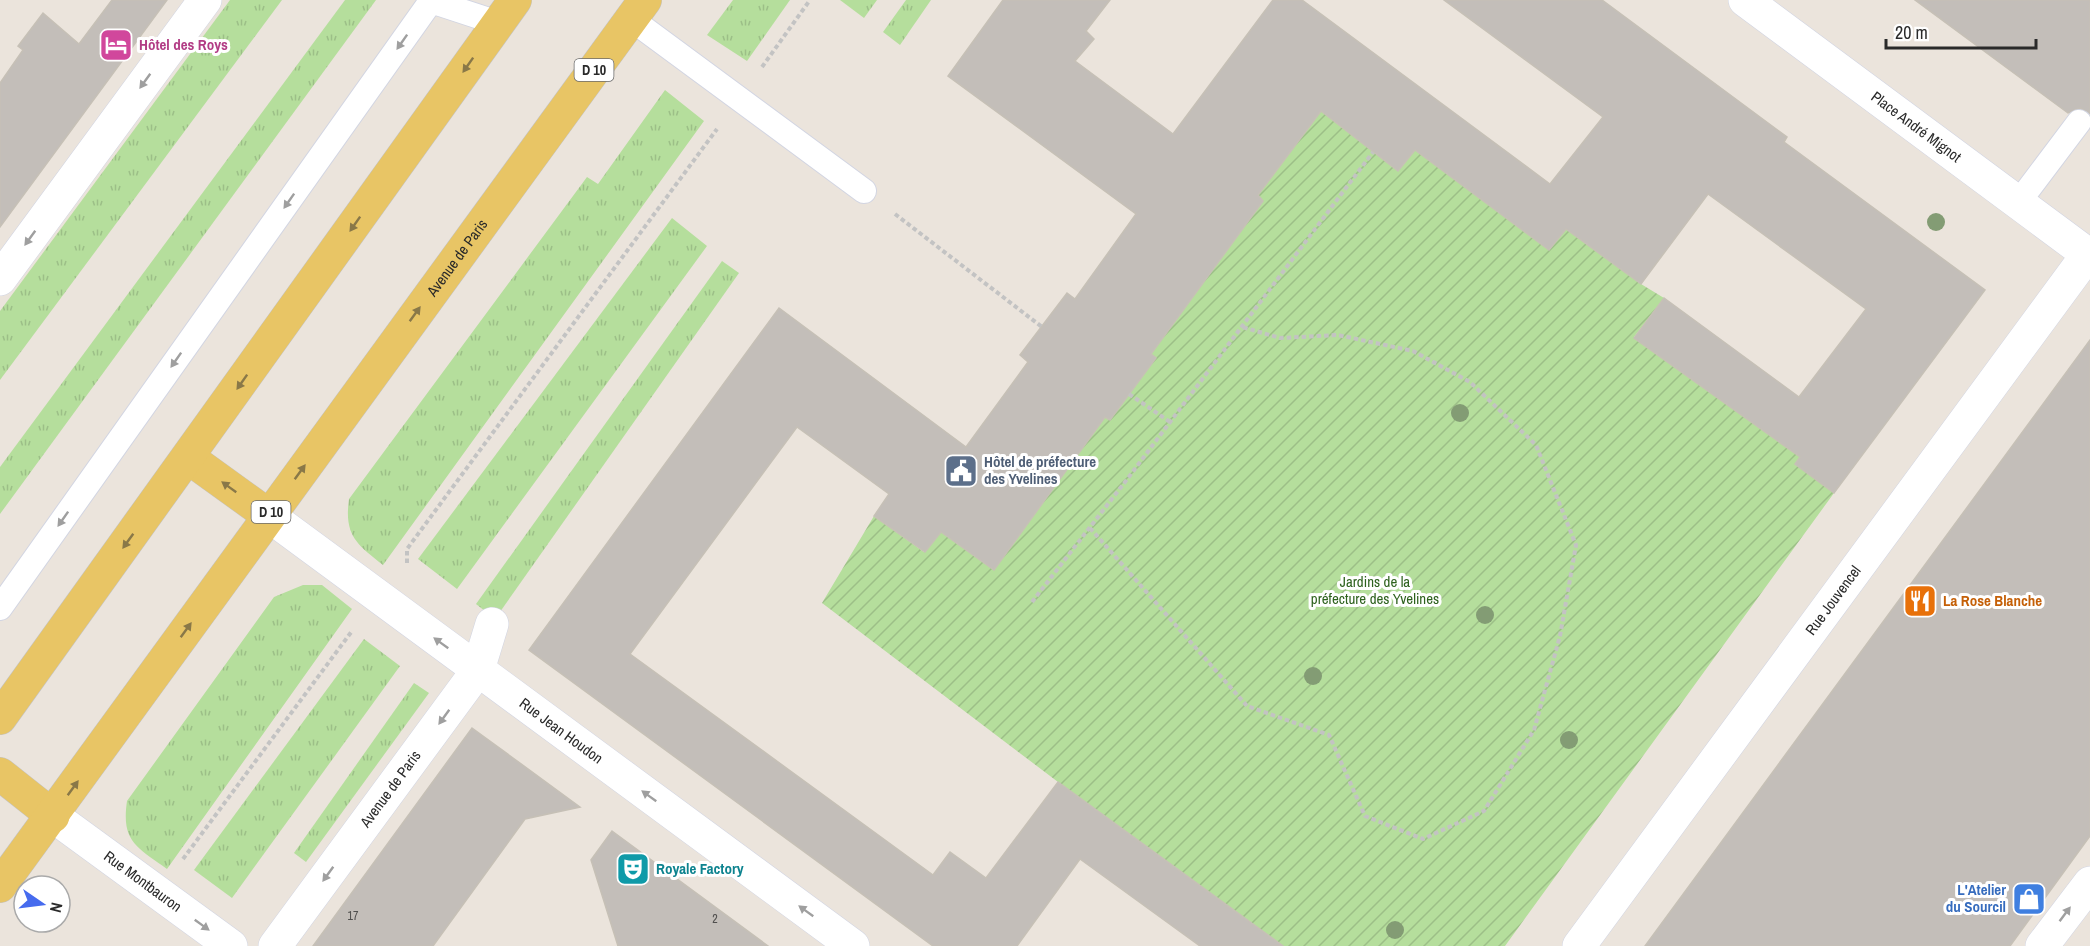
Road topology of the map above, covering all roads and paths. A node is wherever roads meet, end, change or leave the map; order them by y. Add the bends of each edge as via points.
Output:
1 (205, 0) edge
2 (810, 0) edge
3 (1745, 0) edge
4 (638, 10) edge
5 (506, 11) edge
6 (739, 99) junction
7 (2079, 122) dead end
8 (1373, 152) dead end
9 (864, 191) joint
10 (2018, 203) junction
11 (2089, 255) edge
12 (0, 279) edge
13 (1042, 327) dead end
14 (1242, 327) junction
15 (1129, 394) dead end
16 (1170, 422) junction
17 (189, 458) junction
18 (268, 515) junction
19 (1090, 528) junction
20 (1032, 602) dead end
21 (0, 608) edge
22 (404, 616) junction
23 (492, 624) dead end
24 (478, 670) junction
25 (0, 718) edge
26 (0, 774) edge
27 (53, 816) junction
28 (2090, 882) edge
29 (0, 886) edge
30 (186, 913) junction
31 (231, 946) edge
32 (275, 946) edge
33 (853, 946) edge
34 (1579, 946) edge
35 (2042, 946) edge

1 -> 12 street
2 - 6 path
3 - 10 street, Place André Mignot
4 - 6 lane
18 -> 4 main road, Avenue de Paris / D 10
5 -> 17 main road
5 -> 21 lane via 431,1
6 - 9 lane
6 - 22 path via 407,549
7 - 10 lane
8 - 14 path
9 - 13 path
10 - 11 street, Place André Mignot
11 - 34 street, Rue Jouvencel
14 - 16 path
14 - 19 path via 1280,338 1338,335 1413,351 1470,382 1536,445 1576,545 1560,636 1534,730 1484,811 1423,839 1365,816 1329,735 1247,706
15 - 16 path
16 - 19 path
18 -> 17 main road, D 10
17 -> 25 main road
18 - 22 street, Rue Jean Houdon
27 -> 18 main road, Avenue de Paris / D 10
19 - 20 path
24 -> 22 street, Rue Jean Houdon
22 - 30 path via 356,626 182,860 175,870
23 - 24 street, Avenue de Paris
24 -> 32 street, Avenue de Paris
33 -> 24 street, Rue Jean Houdon
26 - 27 main road
27 - 29 main road, Avenue de Paris / D 10
27 - 30 street, Rue Montbauron
35 -> 28 street
30 -> 31 street, Rue Montbauron

